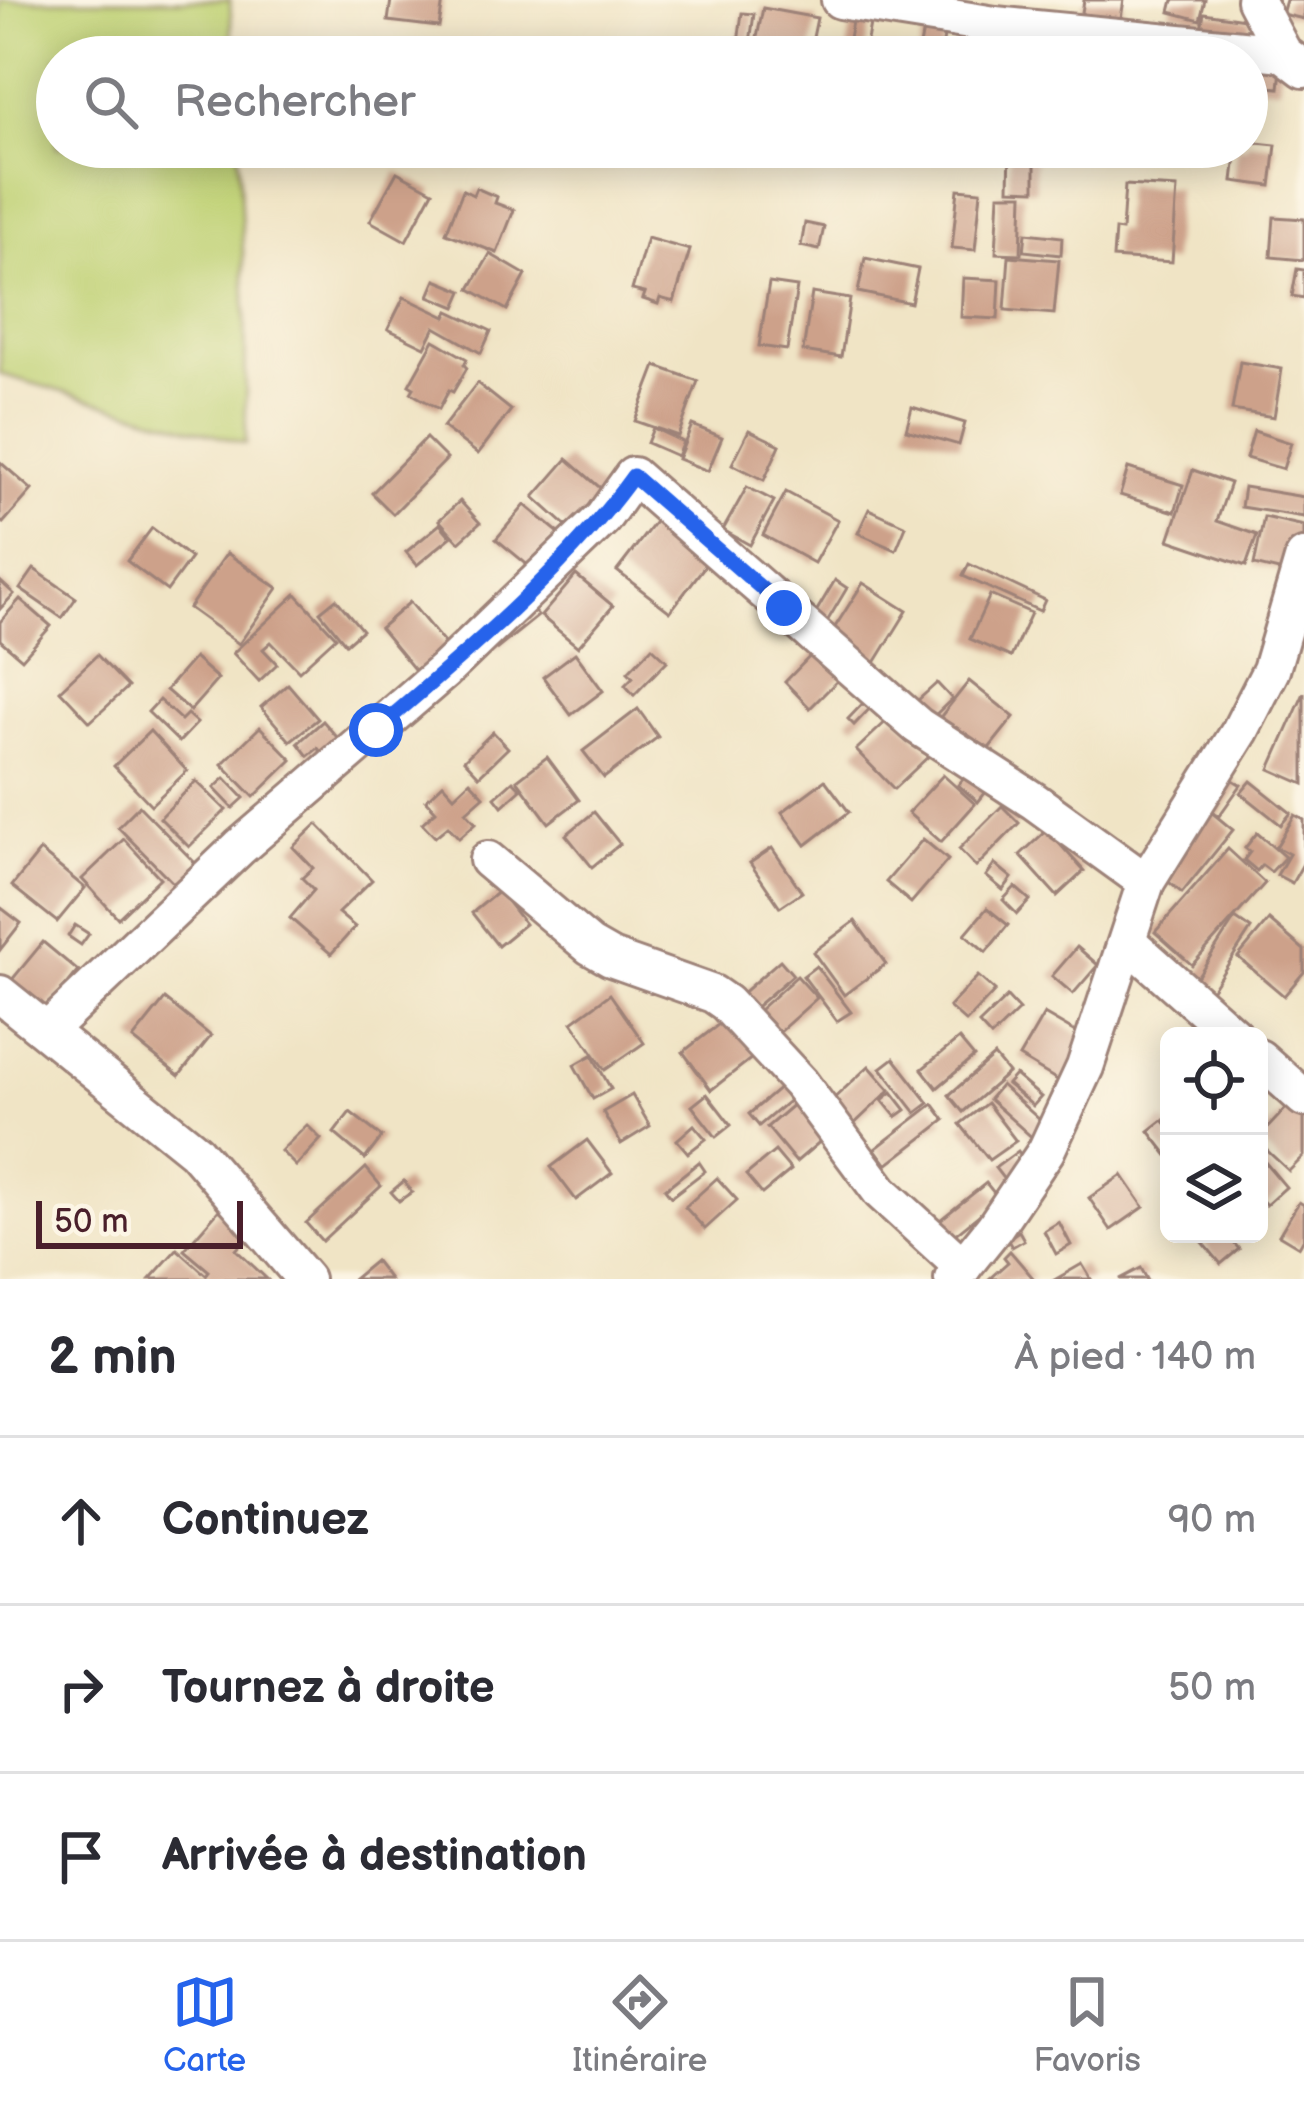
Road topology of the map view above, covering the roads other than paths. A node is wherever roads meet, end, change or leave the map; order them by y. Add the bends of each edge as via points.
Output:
1 (840, 0) edge
2 (1255, 0) edge
3 (1092, 36) edge
4 (1294, 61) edge
5 (1304, 557) edge
6 (488, 860) dead end
7 (1146, 883) junction
8 (1129, 942) junction
9 (0, 994) edge
10 (1224, 1027) edge
11 (47, 1031) junction
12 (1268, 1066) edge
13 (1304, 1098) edge
14 (958, 1273) edge
15 (305, 1279) edge

1 - 3 street
2 - 4 street
5 - 7 street via 1271,670
6 - 14 street via 590,946 726,1003
7 - 8 street
7 - 11 street via 918,726 633,476 603,518 445,671 240,847
8 - 10 street
8 - 14 street via 1046,1150
9 - 11 street
11 - 15 street via 194,1151
12 - 13 street

